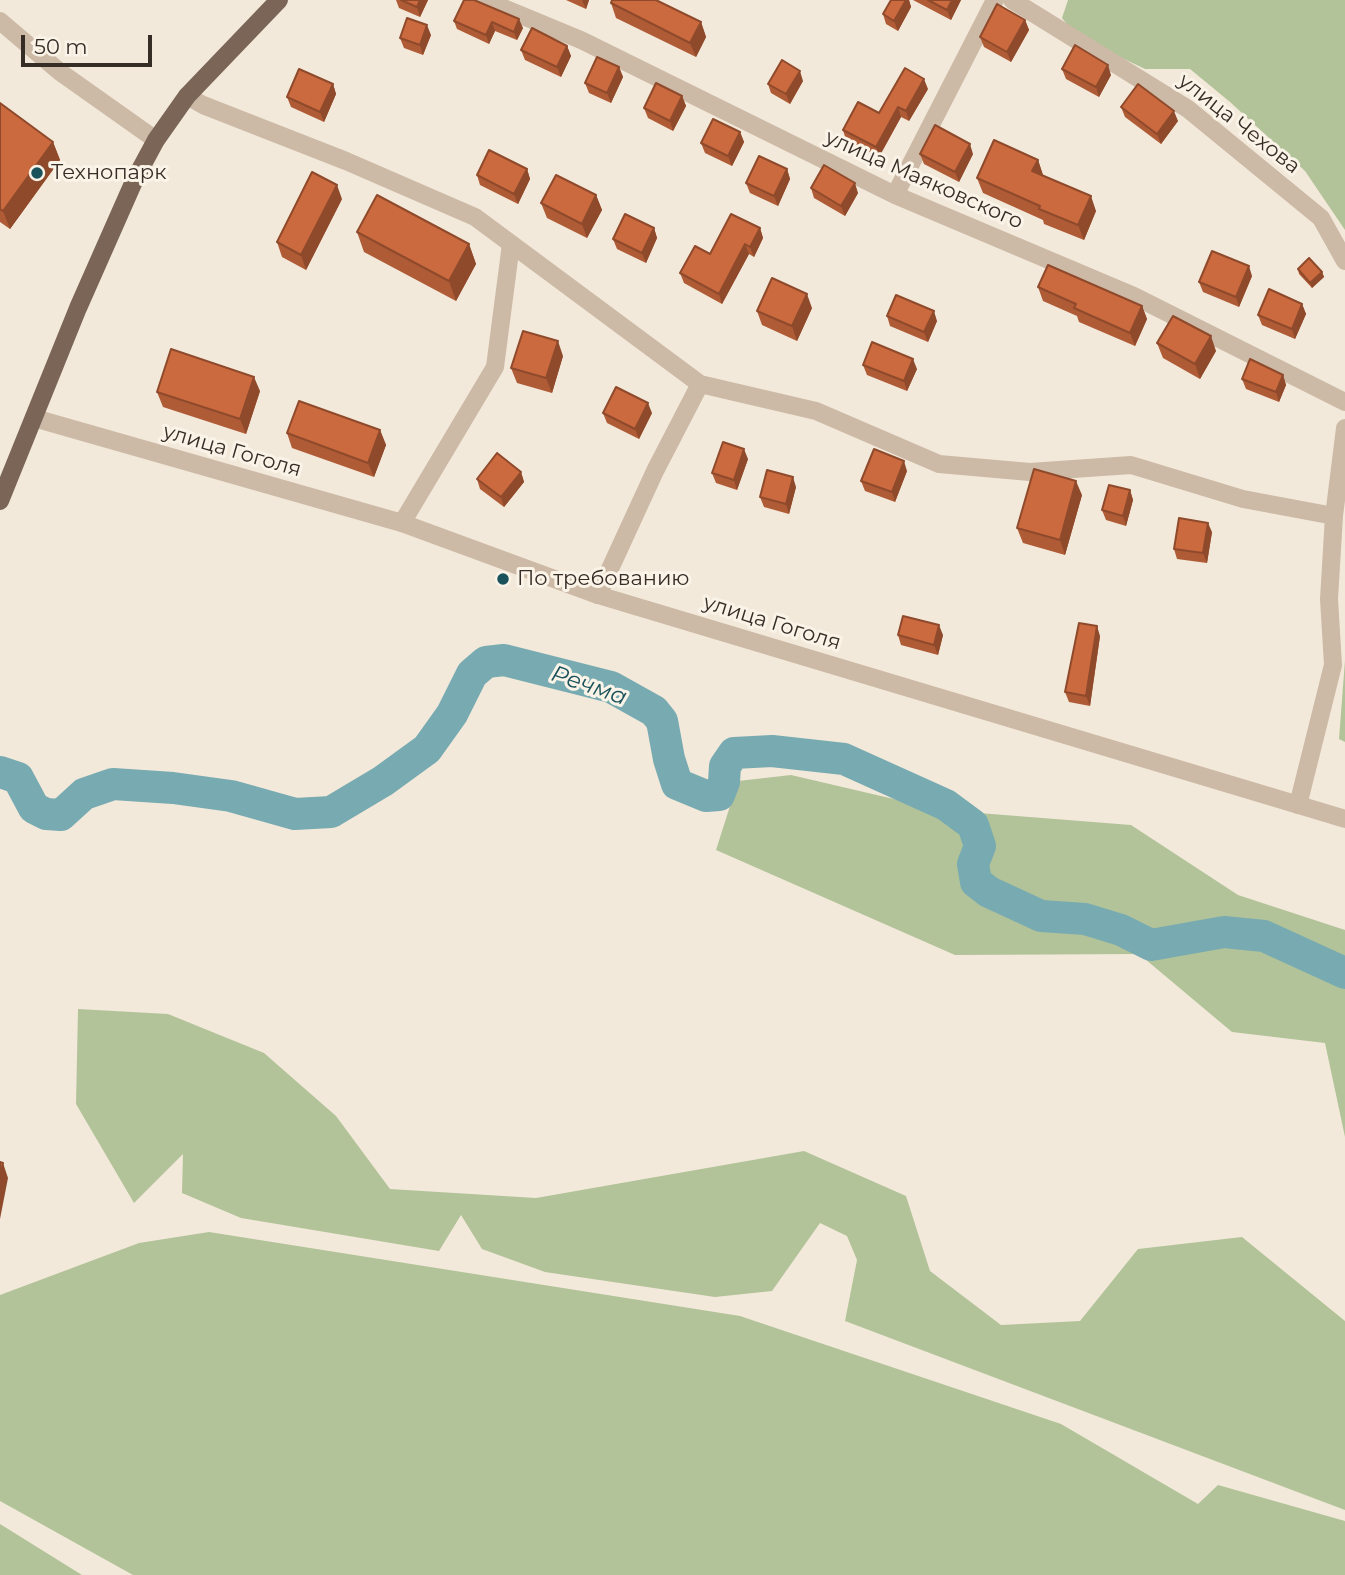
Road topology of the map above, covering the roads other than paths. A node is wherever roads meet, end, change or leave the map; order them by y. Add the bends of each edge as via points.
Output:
1 (279, 0) edge
2 (484, 0) edge
3 (995, 0) edge
4 (1012, 0) edge
5 (0, 21) edge
6 (187, 96) junction
7 (156, 140) junction
8 (895, 195) junction
9 (511, 244) junction
10 (1345, 261) edge
11 (700, 384) junction
12 (1345, 402) edge
13 (34, 418) junction
14 (1345, 428) edge
15 (0, 500) edge
16 (1334, 516) junction
17 (402, 523) junction
18 (598, 595) junction
19 (1298, 805) junction
20 (1345, 819) edge

1 - 6 main road
2 - 8 street, улица Маяковского via 581,40
3 - 8 street
4 - 10 street, улица Чехова via 1188,109 1321,218
5 - 7 street via 60,72
6 - 7 main road
6 - 9 street via 475,217
7 - 13 main road via 78,308
8 - 12 street, улица Маяковского via 1134,296
9 - 11 street
9 - 17 street via 495,367
11 - 16 street via 816,411 939,464 1030,472 1131,464 1243,499
11 - 18 street
13 - 15 main road
13 - 17 street, улица Гоголя
14 - 16 street
16 - 19 street via 1329,599 1333,665
17 - 18 street, улица Гоголя
18 - 19 street, улица Гоголя
19 - 20 street, улица Гоголя

